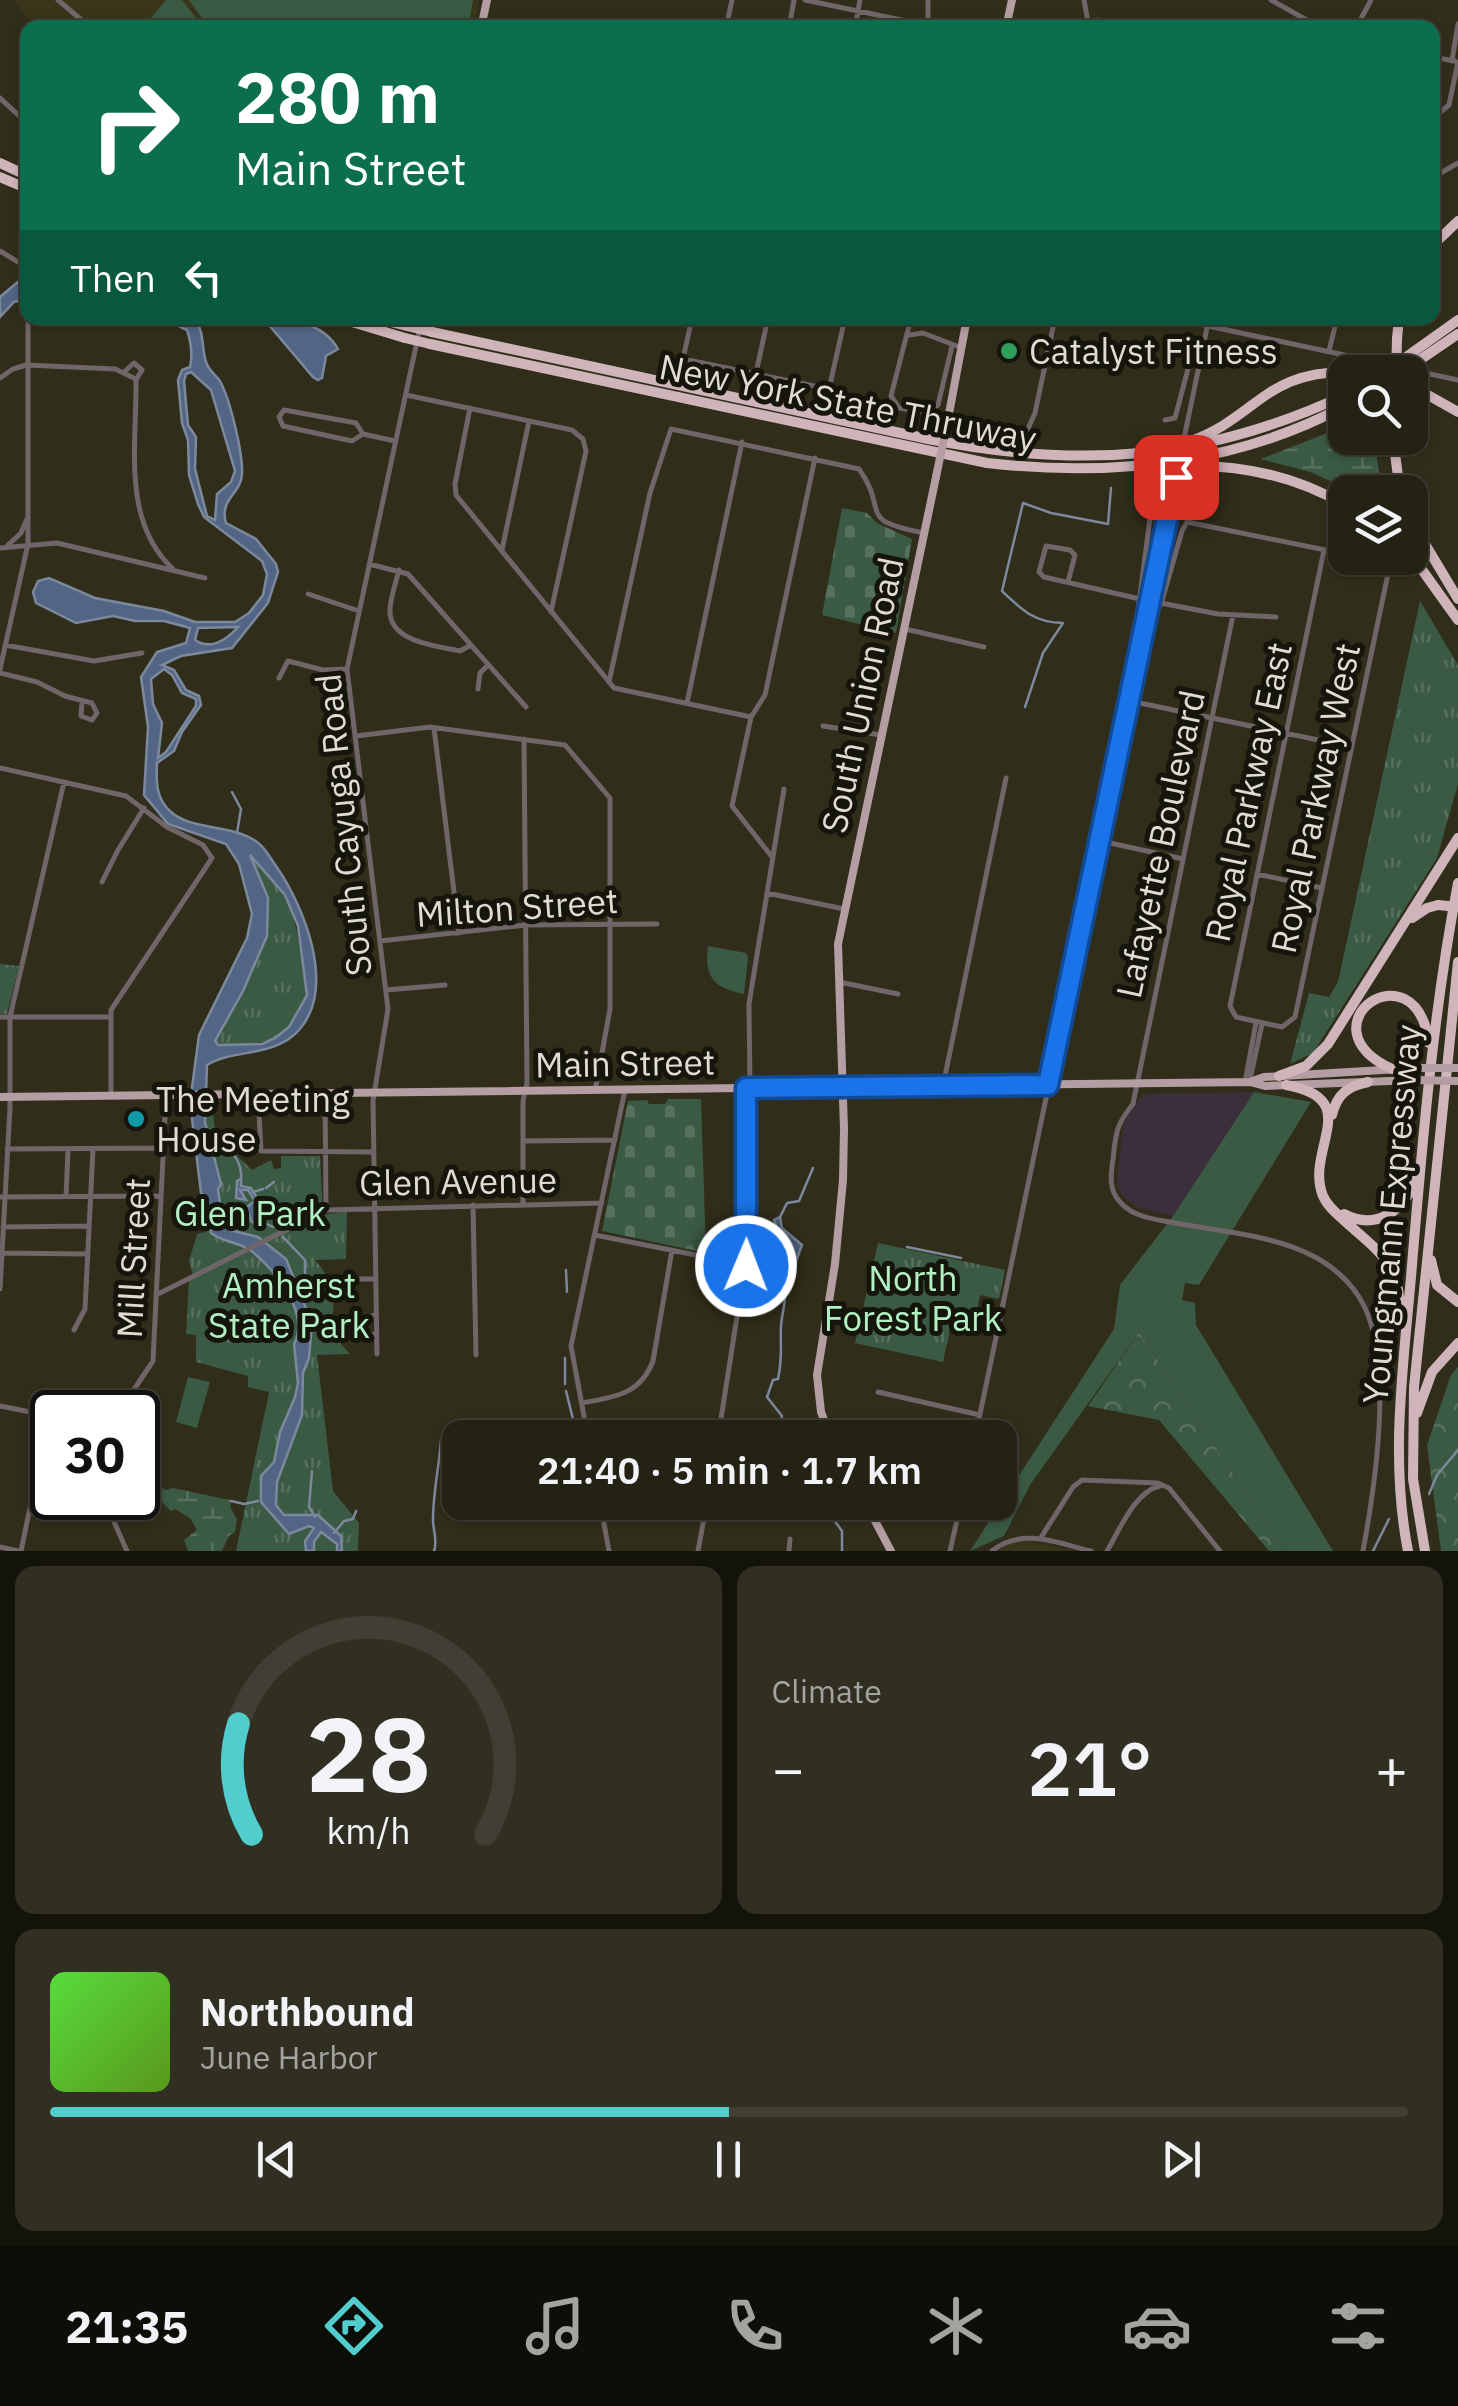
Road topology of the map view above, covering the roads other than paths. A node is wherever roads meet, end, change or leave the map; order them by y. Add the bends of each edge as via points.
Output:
1 (58, 0) edge
2 (805, 0) edge
3 (860, 0) edge
4 (1271, 0) edge
5 (859, 11) junction
6 (82, 20) edge
7 (857, 20) edge
8 (900, 20) edge
9 (1307, 20) edge
10 (1458, 24) edge
11 (1456, 61) edge
12 (0, 98) edge
13 (1440, 113) edge
14 (20, 117) edge
15 (1458, 320) edge
16 (28, 325) edge
17 (372, 325) edge
18 (390, 325) edge
19 (421, 325) edge
20 (691, 325) edge
21 (766, 325) edge
22 (843, 325) edge
23 (909, 325) edge
24 (964, 325) edge
25 (1054, 325) edge
26 (1207, 325) edge
27 (1224, 325) edge
28 (1335, 325) edge
29 (1398, 325) edge
30 (406, 332) junction
31 (1458, 334) edge
32 (907, 336) junction
33 (431, 338) junction
34 (957, 347) junction
35 (1329, 351) junction
36 (1398, 355) edge
37 (1409, 355) edge
38 (1425, 355) edge
39 (1200, 361) junction
40 (28, 365) junction
41 (124, 372) junction
42 (1328, 373) edge
43 (756, 374) junction
44 (0, 378) edge
45 (136, 380) junction
46 (1458, 380) edge
47 (406, 395) junction
48 (1428, 395) edge
49 (1328, 401) edge
50 (470, 408) junction
51 (1458, 412) edge
52 (1328, 413) edge
53 (529, 420) junction
54 (1166, 420) dead end
55 (1027, 431) dead end
56 (363, 434) junction
57 (395, 440) junction
58 (742, 442) junction
59 (1160, 451) junction
60 (815, 458) junction
61 (1142, 467) junction
62 (1153, 495) dead end
63 (1328, 496) edge
64 (28, 517) junction
65 (925, 534) junction
66 (28, 544) junction
67 (3, 548) edge
68 (1428, 549) edge
69 (1324, 550) junction
70 (502, 551) junction
71 (1328, 551) edge
72 (369, 564) junction
73 (173, 569) junction
74 (399, 570) junction
75 (1388, 575) edge
76 (1426, 575) edge
77 (205, 578) dead end
78 (1068, 582) junction
79 (308, 594) dead end
80 (1140, 599) junction
81 (1458, 599) edge
82 (1150, 601) junction
83 (1161, 604) junction
84 (359, 611) junction
85 (551, 612) junction
86 (1233, 615) junction
87 (1276, 617) dead end
88 (1458, 620) edge
89 (905, 629) junction
90 (1142, 644) junction
91 (6, 645) junction
92 (471, 645) junction
93 (984, 647) dead end
94 (142, 654) dead end
95 (488, 665) junction
96 (347, 669) junction
97 (0, 671) edge
98 (279, 678) dead end
99 (609, 682) junction
100 (478, 689) dead end
101 (82, 701) dead end
102 (1130, 701) junction
103 (687, 703) junction
104 (526, 707) dead end
105 (750, 717) junction
106 (1212, 718) junction
107 (823, 726) dead end
108 (434, 728) junction
109 (1286, 734) junction
110 (881, 735) junction
111 (356, 736) junction
112 (524, 740) junction
113 (1352, 747) junction
114 (0, 768) edge
115 (1006, 778) dead end
116 (64, 782) junction
117 (784, 788) dead end
118 (144, 808) junction
119 (1458, 838) edge
120 (1101, 841) junction
121 (772, 858) junction
122 (1183, 859) junction
123 (1256, 874) junction
124 (102, 882) dead end
125 (1458, 882) edge
126 (1322, 888) junction
127 (766, 893) junction
128 (1458, 907) edge
129 (844, 910) junction
130 (657, 924) dead end
131 (526, 925) junction
132 (609, 925) junction
133 (459, 932) junction
134 (1398, 932) junction
135 (380, 941) junction
136 (1458, 962) edge
137 (840, 982) junction
138 (446, 985) dead end
139 (386, 990) junction
140 (898, 994) dead end
141 (111, 1016) junction
142 (0, 1017) edge
143 (10, 1017) junction
144 (1259, 1023) junction
145 (1458, 1031) edge
146 (1432, 1059) junction
147 (1458, 1068) edge
148 (1392, 1070) junction
149 (1445, 1071) junction
150 (1282, 1080) junction
151 (1458, 1081) edge
152 (1247, 1082) junction
153 (1368, 1082) junction
154 (1136, 1084) junction
155 (1048, 1085) junction
156 (943, 1086) junction
157 (844, 1087) junction
158 (748, 1088) junction
159 (625, 1090) junction
160 (595, 1091) junction
161 (524, 1092) junction
162 (258, 1094) junction
163 (325, 1094) junction
164 (374, 1094) junction
165 (110, 1096) junction
166 (166, 1096) junction
167 (5, 1097) edge
168 (615, 1140) junction
169 (523, 1141) junction
170 (92, 1148) junction
171 (163, 1148) junction
172 (8, 1149) junction
173 (68, 1149) junction
174 (325, 1152) junction
175 (374, 1152) junction
176 (1422, 1160) junction
177 (90, 1196) junction
178 (161, 1196) junction
179 (66, 1197) junction
180 (2, 1198) edge
181 (602, 1203) junction
182 (523, 1204) junction
183 (473, 1205) junction
184 (375, 1208) junction
185 (326, 1210) junction
186 (88, 1226) junction
187 (3, 1227) junction
188 (595, 1235) junction
189 (1429, 1236) junction
190 (672, 1250) junction
191 (2, 1253) edge
192 (87, 1254) junction
193 (746, 1266) junction
194 (329, 1279) dead end
195 (376, 1279) junction
196 (0, 1289) edge
197 (156, 1294) junction
198 (1458, 1302) edge
199 (376, 1315) junction
200 (74, 1330) dead end
201 (376, 1334) junction
202 (1458, 1342) edge
203 (377, 1354) dead end
204 (476, 1355) dead end
205 (134, 1390) edge
206 (1400, 1391) junction
207 (878, 1392) dead end
208 (582, 1402) junction
209 (0, 1406) edge
210 (30, 1412) edge
211 (980, 1415) junction
212 (585, 1420) edge
213 (721, 1420) edge
214 (825, 1420) edge
215 (979, 1420) edge
216 (1412, 1439) junction
217 (1137, 1482) junction
218 (1168, 1488) junction
219 (1142, 1496) junction
220 (30, 1507) edge
221 (113, 1520) edge
222 (603, 1520) edge
223 (704, 1520) edge
224 (874, 1520) edge
225 (957, 1520) edge
226 (790, 1539) dead end
227 (1040, 1540) junction
228 (0, 1547) edge
229 (20, 1551) edge
230 (127, 1551) edge
231 (609, 1551) edge
232 (698, 1551) edge
233 (789, 1551) edge
234 (890, 1551) edge
235 (950, 1551) edge
236 (992, 1551) edge
237 (1091, 1551) edge
238 (1106, 1551) edge
239 (1220, 1551) edge
240 (1363, 1551) edge
241 (1408, 1551) edge
242 (1425, 1551) edge

1 - 6 street
2 - 5 street
3 - 5 street
4 - 9 street
5 - 7 street
5 - 8 street
10 - 11 street
11 - 13 street via 1449,106
12 - 14 street
15 - 37 highway
16 - 40 street
17 - 30 highway, New York State Thruway
18 - 30 highway, New York State Thruway
19 - 47 street, South Cayuga Road
20 - 43 street via 684,359
21 - 43 street
22 - 43 street via 829,390
23 - 32 street
24 - 34 main road, South Union Road
25 - 55 street
26 - 39 street
27 - 35 street
28 - 35 street
29 - 36 highway, bridge
30 - 33 highway, New York State Thruway, bridge
31 - 38 highway
32 - 34 street via 923,333
32 - 34 street via 891,396 899,408 926,412 938,405
33 - 59 highway, New York State Thruway via 995,452 1092,457
33 - 61 highway, New York State Thruway via 988,463
34 - 65 main road, South Union Road, bridge
35 - 46 street, bridge
39 - 54 street via 1189,365 1174,418
39 - 82 street, bridge
40 - 41 street
40 - 44 street
40 - 64 street
41 - 45 street
41 - 45 street via 138,364
42 - 59 highway via 1292,379 1210,433
45 - 73 street via 137,499 152,542
47 - 50 street
47 - 57 street, South Cayuga Road
48 - 51 highway
49 - 59 highway, New York State Thruway via 1257,430
50 - 53 street
50 - 70 street via 455,490
52 - 61 highway, New York State Thruway via 1238,448
53 - 70 street
53 - 85 street via 572,430 586,448
56 - 56 street via 352,441 283,426 279,417 284,410 356,423
56 - 57 street
57 - 72 street, South Cayuga Road
58 - 60 street
58 - 99 street via 669,430
58 - 103 street
60 - 65 street via 859,469 882,521
60 - 105 street via 764,695
61 - 63 highway via 1265,473
62 - 80 street
64 - 66 street
64 - 67 street
65 - 89 main road, South Union Road
66 - 67 street
66 - 73 street via 56,543
66 - 91 street
68 - 81 highway
69 - 71 street
69 - 83 street via 1188,522
69 - 109 street, Royal Parkway East
70 - 85 street
72 - 74 street
72 - 84 street, South Cayuga Road
73 - 77 street
74 - 92 street
74 - 92 street via 390,610 406,636 460,651
75 - 113 street, Royal Parkway West
76 - 88 highway
78 - 78 street via 1041,575 1046,546 1075,555
78 - 80 street
79 - 84 street
80 - 90 street via 1135,634
82 - 83 street
82 - 90 street
83 - 86 street
84 - 96 street, South Cayuga Road
85 - 99 street
86 - 87 street
86 - 106 street, Lafayette Boulevard
89 - 93 street
89 - 110 main road, South Union Road
90 - 102 street
91 - 94 street via 94,661
91 - 97 street
92 - 95 street
95 - 100 street
95 - 104 street
96 - 98 street via 288,661
96 - 111 street, South Cayuga Road
97 - 101 street
99 - 103 street
102 - 106 street
102 - 120 street
103 - 105 street
105 - 121 street via 732,806
106 - 109 street
106 - 122 street, Lafayette Boulevard
107 - 110 street
108 - 111 street
108 - 112 street
108 - 133 street
109 - 113 street
109 - 123 street, Royal Parkway East
110 - 129 main road, South Union Road
111 - 135 street, South Cayuga Road
112 - 131 street
112 - 132 street via 565,745 610,798
113 - 126 street, Royal Parkway West
114 - 116 street
115 - 156 street
116 - 118 street via 126,796
116 - 143 street
117 - 121 street
118 - 124 street
118 - 141 street via 203,845 212,858
119 - 134 highway
120 - 122 street
120 - 155 street
121 - 127 street
122 - 154 street, Lafayette Boulevard
123 - 126 street
123 - 144 street, Royal Parkway East via 1230,1006 1236,1017
125 - 146 highway, Youngmann Expressway
126 - 144 street, Royal Parkway West via 1295,1017 1282,1027
127 - 129 street
127 - 158 street via 749,1004
128 - 134 highway, bridge via 1438,905
129 - 137 main road, South Union Road
130 - 132 street, Milton Street
131 - 132 street, Milton Street
131 - 133 street, Milton Street
131 - 161 street
132 - 160 street via 610,1009
133 - 135 street, Milton Street
134 - 150 highway via 1315,1060
135 - 139 street, South Cayuga Road
136 - 149 highway, Youngmann Expressway
137 - 140 street
137 - 157 main road, South Union Road
138 - 139 street
139 - 164 street, South Cayuga Road
141 - 143 street
141 - 165 street
142 - 143 street
143 - 167 street
144 - 152 street
145 - 149 highway
146 - 148 highway via 1416,1006 1381,996 1358,1018 1357,1037 1366,1056
146 - 176 highway, Youngmann Expressway
147 - 148 main road, Main Street, bridge
148 - 150 main road, Main Street
149 - 189 highway, Youngmann Expressway
150 - 152 main road, Main Street
150 - 153 main road, Main Street
150 - 206 highway via 1326,1104 1323,1196 1396,1274
151 - 153 main road, Main Street, bridge
152 - 154 main road, Main Street
153 - 176 highway via 1351,1086 1334,1106 1323,1182 1332,1204 1353,1219 1386,1216 1409,1196
154 - 155 main road, Main Street
154 - 240 street, Lafayette Boulevard via 1133,1104 1117,1125 1112,1162 1113,1191 1124,1206 1145,1217 1310,1253 1342,1276 1366,1309 1376,1340 1378,1436
155 - 156 main road, Main Street
155 - 211 street
156 - 157 main road, Main Street
157 - 158 main road, Main Street
157 - 214 main road, South Union Road via 840,1232 817,1363
158 - 159 main road, Main Street
158 - 193 street
159 - 160 main road, Main Street
159 - 168 street
160 - 161 main road, Main Street
161 - 164 main road, Main Street
161 - 169 street
162 - 163 main road, Main Street
162 - 166 main road, Main Street
162 - 174 street via 262,1152
163 - 164 main road, Main Street
163 - 174 street
164 - 175 street, South Cayuga Road
165 - 166 main road, Main Street
165 - 167 main road, Main Street
166 - 171 street, Mill Street
167 - 172 street
168 - 169 street
168 - 181 street
169 - 182 street
170 - 171 street
170 - 173 street
170 - 177 street
171 - 178 street, Mill Street
172 - 173 street
172 - 180 street
173 - 179 street
174 - 175 street
174 - 185 street
175 - 184 street, South Cayuga Road
176 - 206 highway, Youngmann Expressway
177 - 178 street
177 - 179 street
177 - 186 street
178 - 197 street, Mill Street
179 - 180 street
180 - 187 street
181 - 182 street, Glen Avenue
181 - 188 street
182 - 183 street, Glen Avenue
183 - 184 street, Glen Avenue
183 - 204 street
184 - 185 street, Glen Avenue
184 - 195 street, South Cayuga Road
185 - 197 street, Glen Avenue
186 - 187 street
186 - 192 street
187 - 191 street
188 - 190 street, Glen Avenue
188 - 208 street via 571,1346
189 - 198 highway via 1434,1280
189 - 216 highway, Youngmann Expressway
190 - 193 street, Glen Avenue
190 - 208 street via 649,1371 625,1394
191 - 192 street
191 - 196 street
192 - 200 street via 85,1309
193 - 213 street
194 - 195 street
195 - 199 street, South Cayuga Road
197 - 205 street, Mill Street via 153,1361
199 - 201 street
199 - 201 street via 358,1324 359,1334
201 - 203 street
202 - 216 highway via 1432,1372
206 - 241 highway, Youngmann Expressway via 1400,1512
207 - 211 street
208 - 212 street
209 - 210 street
211 - 215 street
216 - 242 highway, Youngmann Expressway
217 - 218 street
217 - 219 street
217 - 227 street via 1082,1480
218 - 219 street via 1154,1486
218 - 239 street
219 - 238 street
220 - 229 street
221 - 230 street
222 - 231 street
223 - 232 street
224 - 234 main road
225 - 235 street
226 - 233 street
227 - 236 street via 1008,1539
227 - 237 street
228 - 229 street

